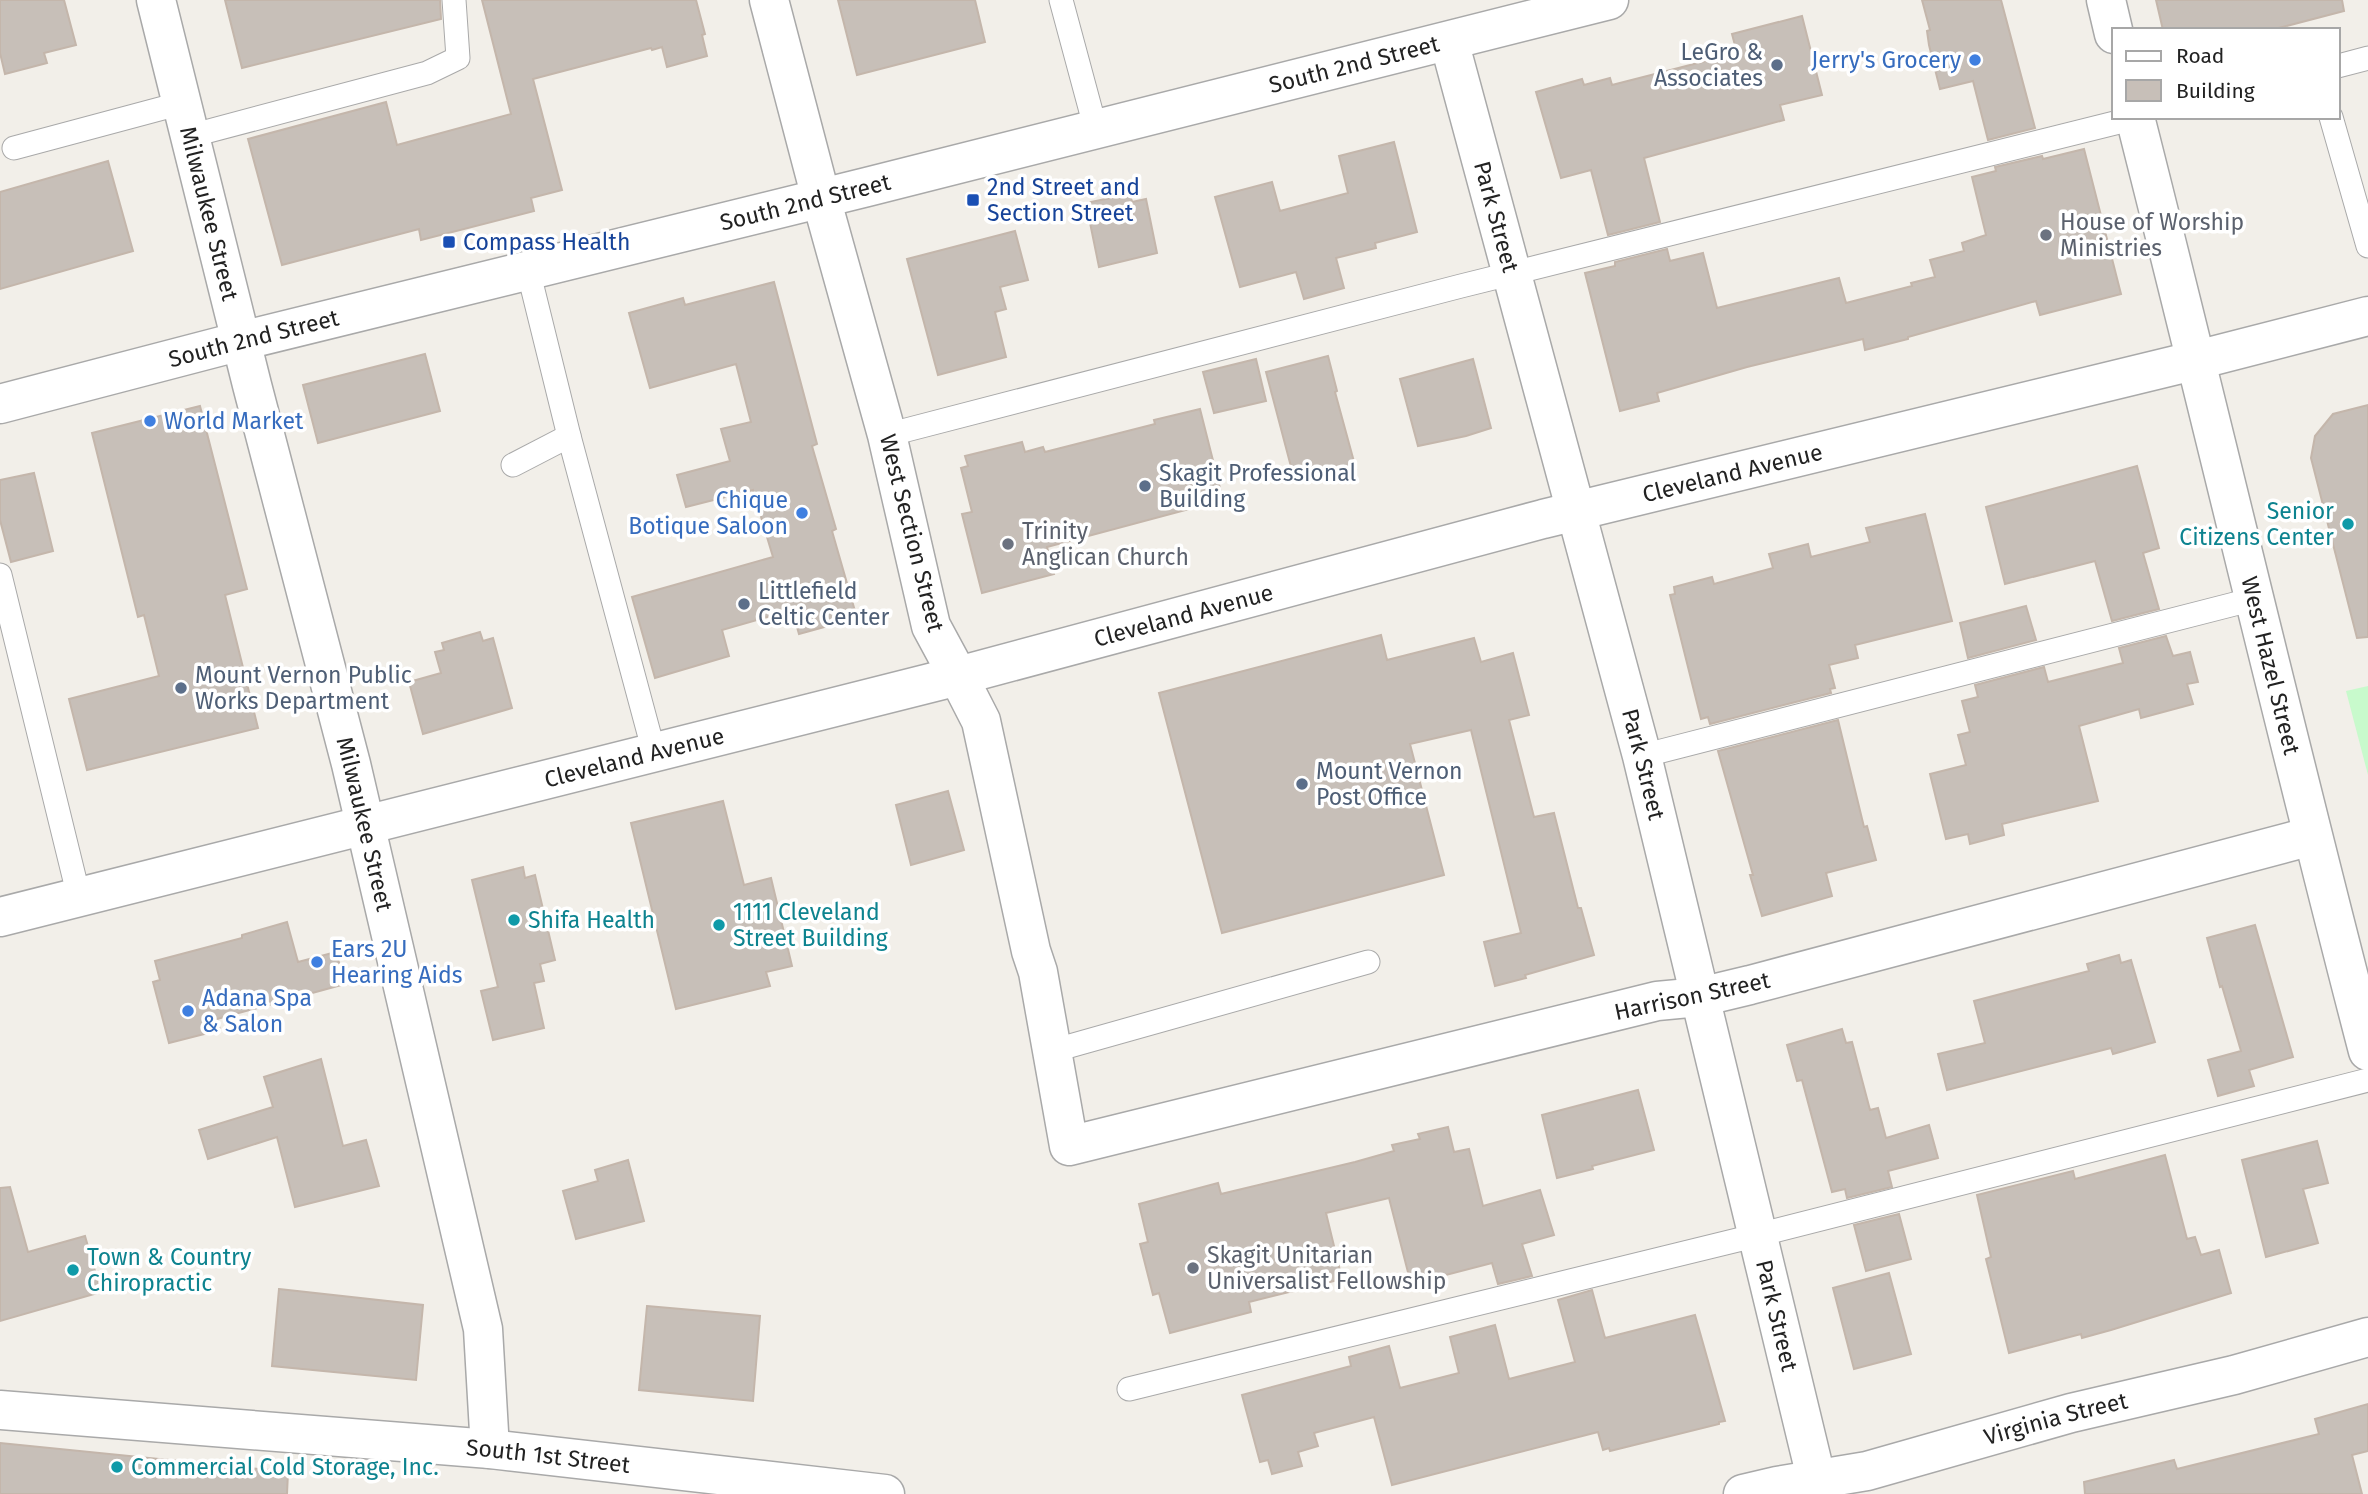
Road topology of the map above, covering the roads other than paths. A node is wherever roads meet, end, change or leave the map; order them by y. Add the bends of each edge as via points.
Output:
1 (156, 0) edge
2 (454, 0) edge
3 (769, 0) edge
4 (1062, 0) edge
5 (1609, 0) edge
6 (2106, 0) edge
7 (2113, 28) edge
8 (1449, 41) junction
9 (2368, 58) edge
10 (2340, 65) edge
11 (186, 119) junction
12 (2132, 119) edge
13 (2136, 119) edge
14 (2332, 119) edge
15 (1096, 130) junction
16 (14, 148) dead end
17 (821, 198) junction
18 (2368, 246) edge
19 (528, 270) junction
20 (1511, 275) junction
21 (2368, 316) edge
22 (241, 341) junction
23 (2197, 360) junction
24 (0, 404) edge
25 (887, 435) junction
26 (569, 436) junction
27 (513, 465) dead end
28 (1574, 511) junction
29 (0, 575) edge
30 (2254, 599) junction
31 (958, 676) junction
32 (654, 752) junction
33 (1642, 757) junction
34 (364, 824) junction
35 (2312, 836) junction
36 (79, 897) junction
37 (0, 917) edge
38 (1368, 962) dead end
39 (1700, 997) junction
40 (1052, 1051) junction
41 (2368, 1051) edge
42 (2368, 1080) edge
43 (1069, 1146) joint
44 (1758, 1234) junction
45 (2368, 1337) edge
46 (1129, 1389) dead end
47 (0, 1410) edge
48 (490, 1450) junction
49 (1819, 1487) edge
50 (885, 1494) edge
51 (1743, 1494) edge

1 - 11 street, Milwaukee Street
2 - 11 lane via 458,58 427,73
3 - 17 street, West Section Street
4 - 15 lane
5 - 8 street, South 2nd Street
6 - 7 street
8 - 15 street, South 2nd Street
8 - 20 street, Park Street
9 - 10 lane
11 - 16 lane
11 - 22 street, Milwaukee Street
12 - 20 lane
13 - 23 street, West Hazel Street
14 - 18 lane
15 - 17 street, South 2nd Street
17 - 19 street, South 2nd Street
17 - 25 street, West Section Street
19 - 22 street, South 2nd Street
19 - 26 lane
20 - 25 lane
20 - 28 street, Park Street
21 - 23 street, Cleveland Avenue
22 - 24 street, South 2nd Street
22 - 34 street, Milwaukee Street
23 - 28 street, Cleveland Avenue
23 - 30 street, West Hazel Street
25 - 31 street, West Section Street via 931,626
26 - 27 lane
26 - 32 lane
28 - 31 street, Cleveland Avenue
28 - 33 street, Park Street
29 - 36 lane
30 - 33 lane
30 - 35 street, West Hazel Street
31 - 32 street, Cleveland Avenue
31 - 40 street, West Section Street via 981,721
32 - 34 street, Cleveland Avenue
33 - 39 street, Park Street
34 - 36 street, Cleveland Avenue
34 - 48 street, Milwaukee Street via 483,1329
35 - 39 street, Harrison Street
35 - 41 street, West Hazel Street
36 - 37 street, Cleveland Avenue
38 - 40 lane
39 - 43 street, Harrison Street via 1657,1001
39 - 44 street, Park Street
40 - 43 street, West Section Street
42 - 44 lane
44 - 46 lane
44 - 49 street, Park Street
45 - 49 street, Virginia Street via 2234,1375 2070,1413
47 - 48 street, South 1st Street
48 - 50 street, South 1st Street
49 - 51 street, Virginia Street

